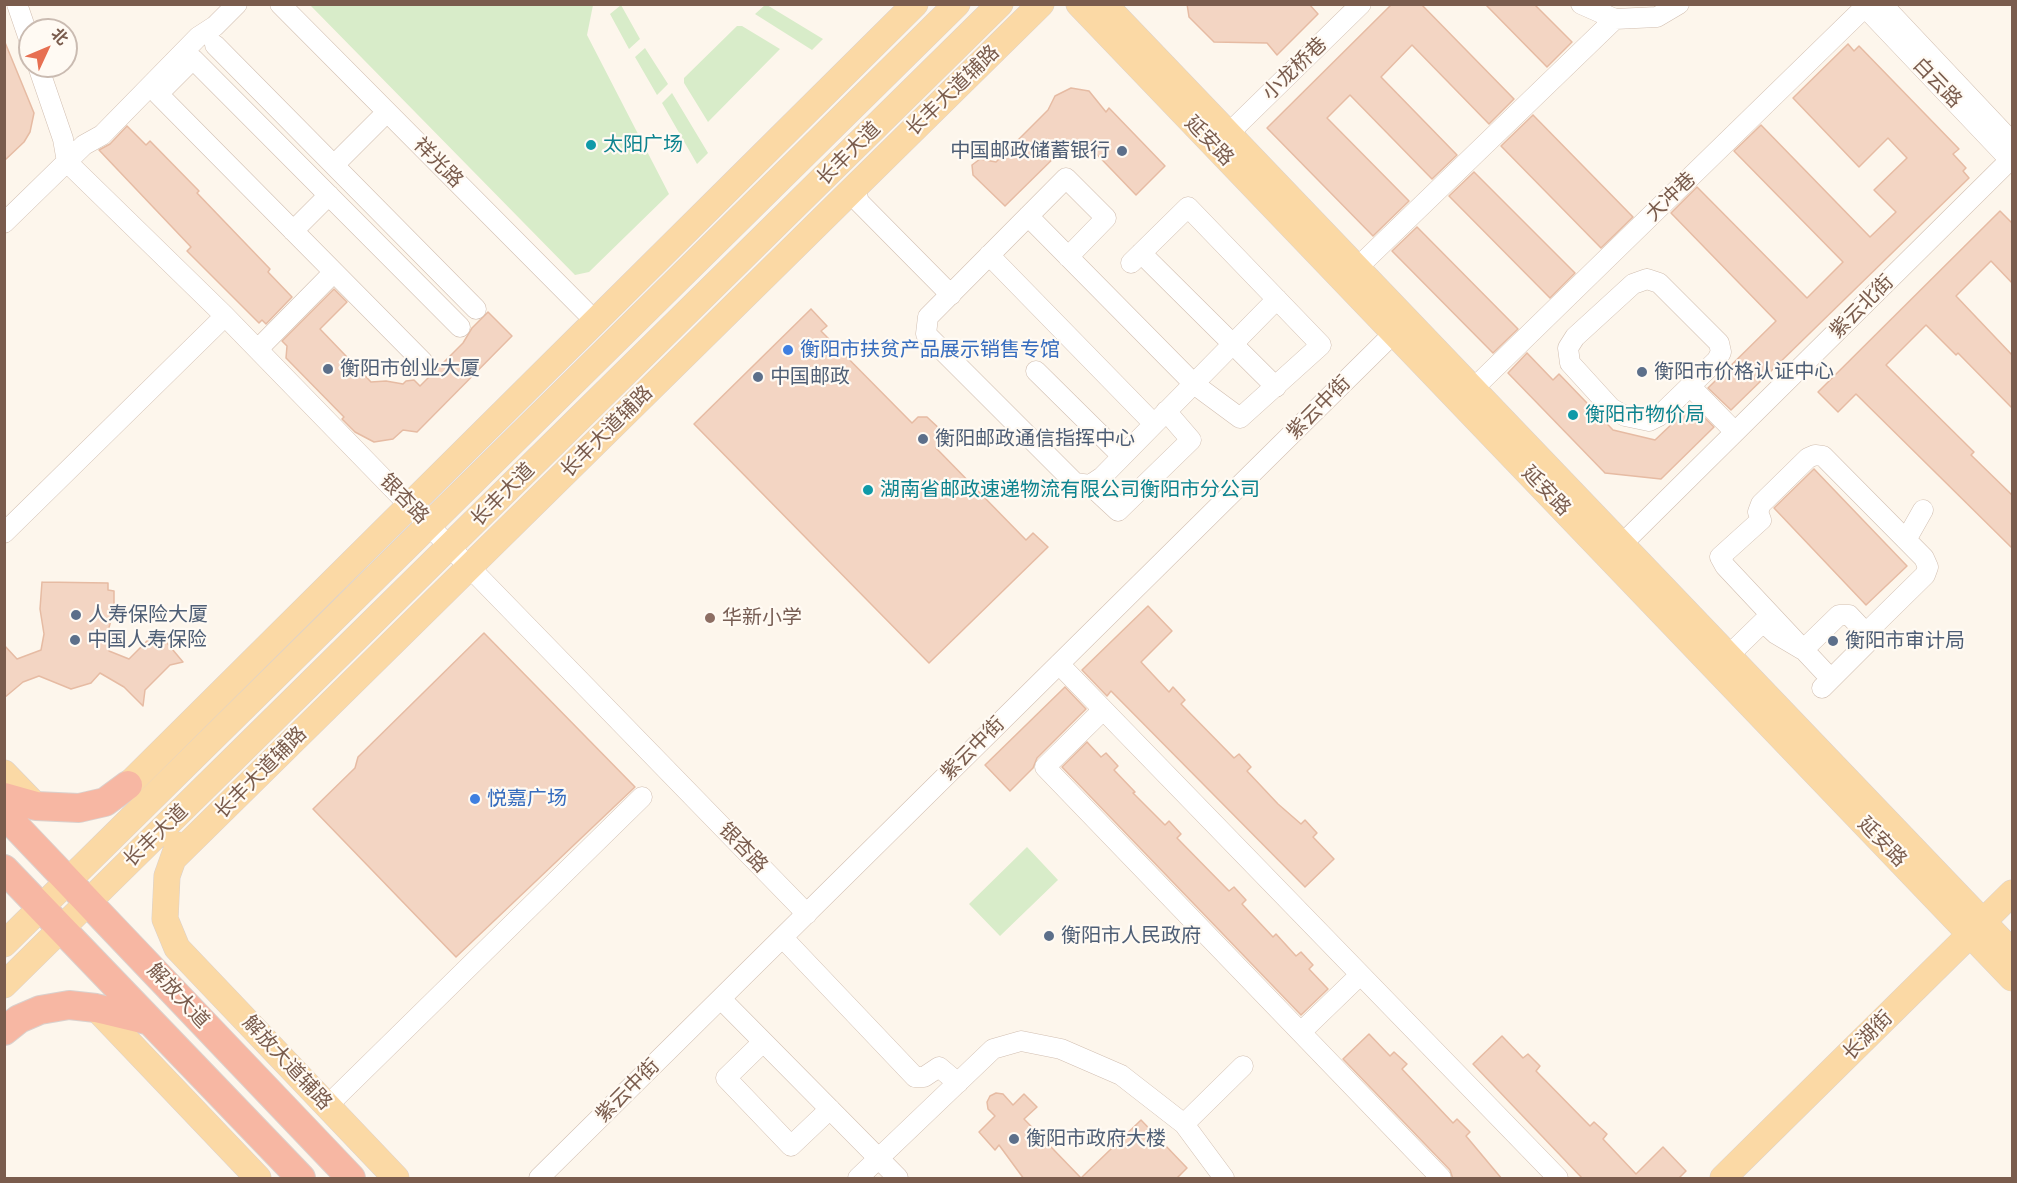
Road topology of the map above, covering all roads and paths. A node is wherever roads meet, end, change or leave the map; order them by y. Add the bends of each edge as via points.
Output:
1 (237, 4) edge
2 (280, 4) edge
3 (915, 4) edge
4 (1000, 4) edge
5 (1361, 4) edge
6 (1581, 4) edge
7 (1679, 4) edge
8 (1869, 5) edge
9 (953, 7) edge
10 (1091, 9) edge
11 (1032, 13) edge
12 (1615, 20) junction
13 (215, 45) dead end
14 (42, 78) edge
15 (387, 112) junction
16 (1228, 134) junction
17 (814, 146) junction
18 (2012, 156) edge
19 (67, 162) junction
20 (334, 165) junction
21 (845, 178) junction
22 (329, 195) junction
23 (1028, 216) junction
24 (4, 223) edge
25 (293, 231) junction
26 (989, 255) junction
27 (1068, 257) junction
28 (1357, 268) junction
29 (333, 272) junction
30 (955, 290) junction
31 (668, 291) junction
32 (1277, 299) junction
33 (476, 309) dead end
34 (225, 316) junction
35 (596, 321) junction
36 (460, 327) dead end
37 (1401, 327) junction
38 (1233, 344) junction
39 (258, 349) junction
40 (423, 362) dead end
41 (1036, 371) dead end
42 (580, 379) junction
43 (1194, 384) junction
44 (1690, 386) junction
45 (1276, 387) junction
46 (1473, 389) junction
47 (1160, 418) junction
48 (1735, 432) junction
49 (1122, 456) junction
50 (1090, 485) junction
51 (410, 505) junction
52 (1923, 510) dead end
53 (431, 526) junction
54 (4, 533) edge
55 (1906, 540) junction
56 (451, 546) junction
57 (1615, 550) junction
58 (470, 566) junction
59 (1764, 607) junction
60 (1866, 633) junction
61 (311, 644) junction
62 (1803, 650) junction
63 (1725, 652) junction
64 (1059, 664) junction
65 (333, 702) junction
66 (209, 705) junction
67 (1103, 710) junction
68 (275, 719) junction
69 (4, 773) edge
70 (253, 780) junction
71 (128, 785) joint
72 (196, 796) junction
73 (4, 797) edge
74 (642, 797) dead end
75 (36, 806) junction
76 (4, 814) edge
77 (173, 860) junction
78 (4, 869) edge
79 (79, 892) junction
80 (2013, 892) edge
81 (2013, 910) edge
82 (807, 914) junction
83 (52, 919) junction
84 (1981, 932) junction
85 (783, 938) junction
86 (4, 944) edge
87 (2013, 952) edge
88 (1360, 975) junction
89 (2013, 978) edge
90 (4, 985) edge
91 (721, 999) junction
92 (96, 1008) junction
93 (150, 1021) junction
94 (4, 1031) edge
95 (1300, 1032) junction
96 (763, 1042) junction
97 (1243, 1066) dead end
98 (958, 1083) junction
99 (327, 1106) junction
100 (830, 1109) junction
101 (1184, 1124) junction
102 (879, 1159) junction
103 (258, 1179) edge
104 (300, 1179) edge
105 (351, 1179) edge
106 (396, 1179) edge
107 (539, 1179) edge
108 (858, 1179) edge
109 (898, 1179) edge
110 (1224, 1179) edge
111 (1442, 1179) edge
112 (1558, 1179) edge
113 (1723, 1179) edge
114 (1741, 1179) edge

1 - 19 street via 198,37 102,135 84,145
2 - 15 street, 祥光路
3 - 35 main road
4 - 21 main road, 长丰大道
5 - 16 street, 小龙桥巷
6 - 12 street
7 - 12 street via 1657,17
8 - 18 street, 白云路
8 - 46 street, 大冲巷
9 - 17 main road, 长丰大道
10 - 11 main road
10 - 16 main road, 延安路
10 - 37 main road, 延安路
11 - 21 main road, 长丰大道辅路 via 888,155
12 - 28 street
13 - 20 street
14 - 19 street
15 - 20 street
15 - 35 street, 祥光路
16 - 28 main road, 延安路
17 - 21 main road
17 - 31 main road, 长丰大道
18 - 48 street, 紫云北街
19 - 24 street
19 - 34 street, 银杏路
20 - 33 street
21 - 30 street via 868,193
21 - 56 main road, 长丰大道 via 793,209
21 - 58 main road, 长丰大道辅路
22 - 25 street
22 - 25 street via 193,59 158,94
22 - 36 street
23 - 26 street
23 - 27 street
23 - 27 street via 1066,178 1106,218
25 - 29 street
26 - 30 street
26 - 47 street
27 - 43 street
28 - 37 main road, 延安路
29 - 39 street
29 - 40 street
30 - 50 street via 928,317 926,334 1075,483
31 - 35 main road
31 - 42 main road, 长丰大道
32 - 38 street
32 - 38 street via 1188,207 1136,258
32 - 45 street via 1321,345
34 - 39 street, 银杏路
34 - 54 street
35 - 42 main road
35 - 51 main road
37 - 46 main road, 延安路
37 - 57 main road, 延安路
37 - 64 street, 紫云中街
38 - 43 street
38 - 45 street
39 - 51 street, 银杏路
41 - 49 street
42 - 53 main road, 长丰大道
43 - 45 street via 1240,418
43 - 47 street
44 - 44 street via 1717,360 1721,352 1719,343 1659,283 1647,279 1633,284 1568,348 1570,363 1611,408 1625,416 1649,421
44 - 48 street
46 - 57 main road, 延安路
47 - 49 street
47 - 50 street via 1191,440 1118,510
48 - 57 street, 紫云北街
49 - 50 street
51 - 53 street, 银杏路
51 - 66 main road
52 - 55 street
53 - 56 street, 银杏路
53 - 61 main road, 长丰大道
55 - 59 street via 1823,456 1808,458 1761,504 1761,520 1720,557
55 - 60 street via 1924,558 1928,567 1925,575
56 - 58 street, 银杏路
56 - 68 main road, 长丰大道
57 - 63 main road, 延安路
57 - 84 main road, 延安路
58 - 65 main road, 长丰大道辅路
58 - 82 street, 银杏路
59 - 62 street
59 - 63 street
60 - 62 street via 1849,615 1839,615
60 - 62 street via 1867,644 1827,684
61 - 66 main road
61 - 79 main road, 长丰大道
62 - 63 street via 1764,622
63 - 84 main road, 延安路
64 - 67 street
64 - 82 street, 紫云中街
65 - 68 main road
65 - 70 main road, 长丰大道辅路
66 - 71 main road
67 - 88 street
67 - 95 street via 1045,767
68 - 70 main road
68 - 72 main road, 长丰大道
69 - 75 main road
70 - 77 main road, 长丰大道辅路
71 - 75 highway via 105,802 79,808
72 - 77 main road
72 - 79 main road, 长丰大道
73 - 75 highway
74 - 99 street
76 - 79 highway, 解放大道
77 - 99 main road, 解放大道辅路 via 167,876 165,919 177,948
78 - 83 highway, 解放大道
79 - 83 main road, 长丰大道
79 - 105 highway, 解放大道
80 - 84 main road, 长湖街
81 - 84 main road, 长湖街
82 - 85 street, 紫云中街
83 - 86 main road, 长丰大道
83 - 90 main road, 长丰大道
83 - 93 highway, 解放大道
84 - 87 main road, 延安路
84 - 89 main road, 延安路
84 - 113 main road, 长湖街
84 - 114 main road, 长湖街
85 - 91 street, 紫云中街
85 - 98 street via 915,1077 924,1077 939,1067
88 - 95 street
88 - 112 street
91 - 96 street
91 - 107 street, 紫云中街
92 - 93 highway
92 - 94 highway via 69,1005 40,1010
92 - 103 main road
93 - 104 highway, 解放大道
95 - 111 street
96 - 100 street
96 - 100 street via 726,1078 791,1146
97 - 101 street
98 - 101 street via 993,1049 1021,1041 1061,1049 1121,1075
98 - 102 street
99 - 106 main road, 解放大道辅路
100 - 102 street
101 - 110 street
102 - 108 street
102 - 109 street

